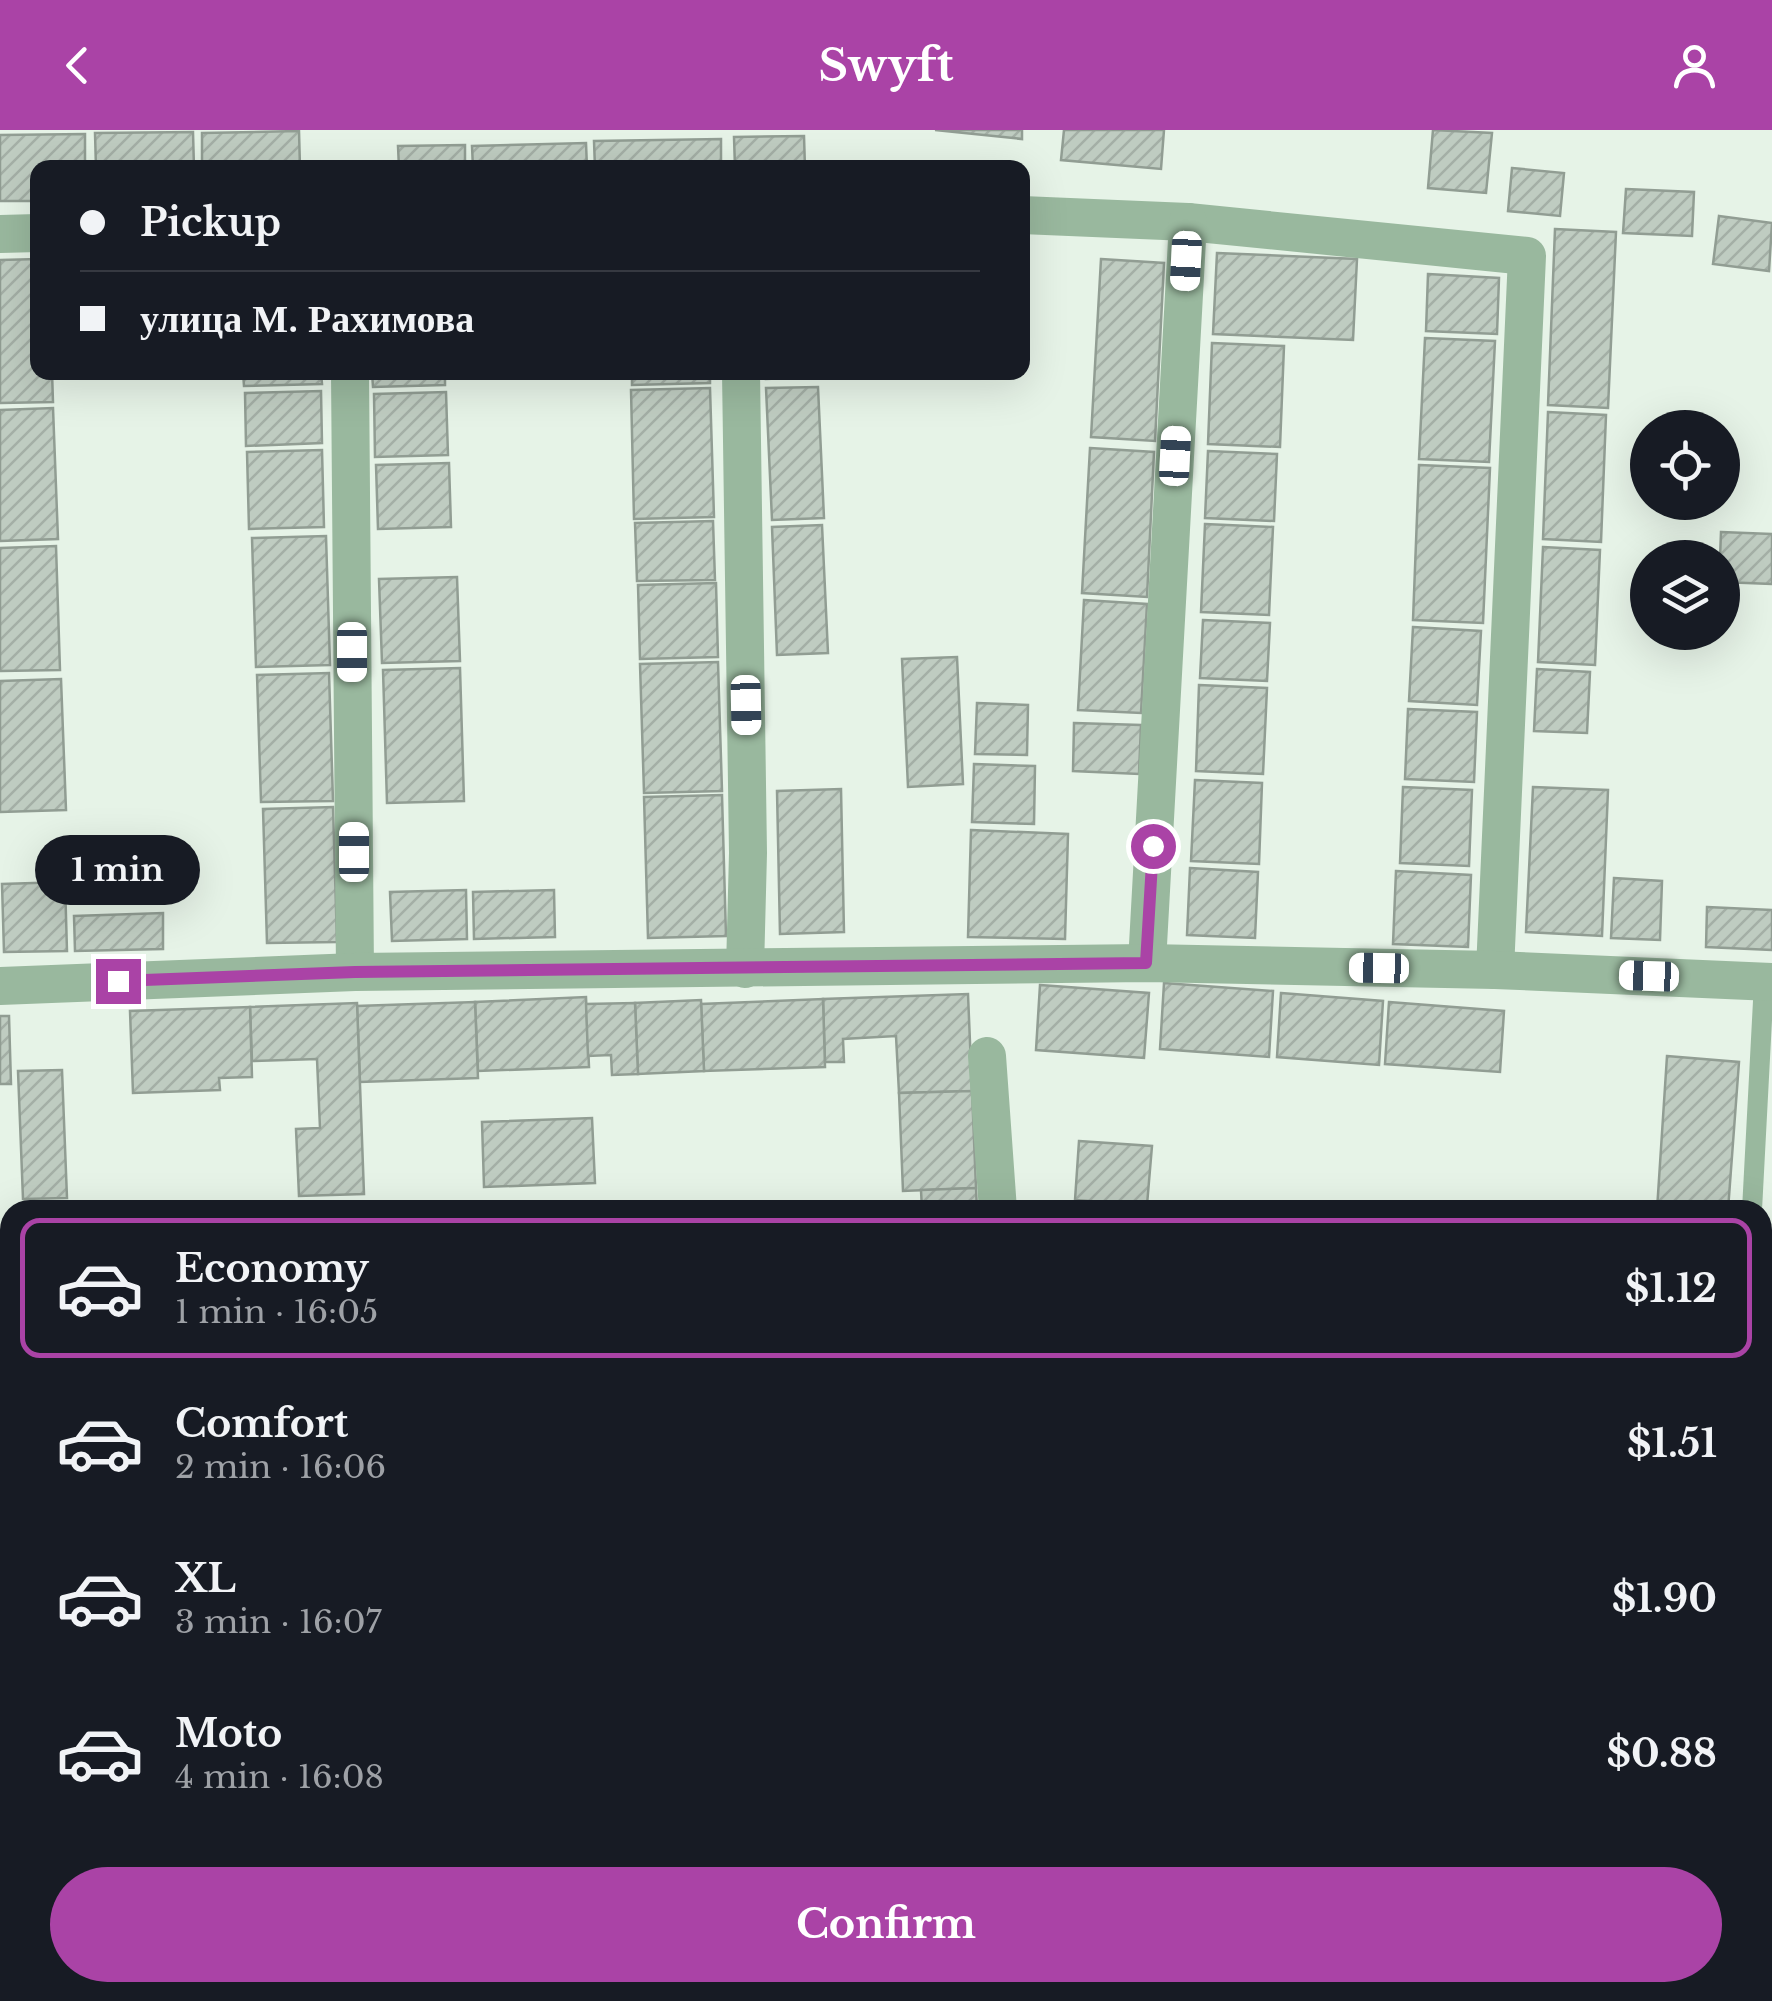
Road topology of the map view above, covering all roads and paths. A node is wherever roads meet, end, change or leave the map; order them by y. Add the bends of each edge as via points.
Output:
1 (1030, 215) edge
2 (1188, 222) junction
3 (30, 233) edge
4 (0, 234) edge
5 (350, 380) edge
6 (741, 380) edge
7 (1146, 963) junction
8 (745, 969) junction
9 (1495, 970) junction
10 (355, 972) junction
11 (1768, 982) edge
12 (0, 986) edge
13 (987, 1056) dead end
14 (997, 1200) edge
15 (1753, 1200) edge

1 - 2 street
2 - 7 street
2 - 9 street via 1528,256
3 - 4 street
5 - 10 street
6 - 8 street
7 - 8 street
7 - 9 street
8 - 10 street
9 - 11 street
10 - 12 street
11 - 15 lane
13 - 14 street

